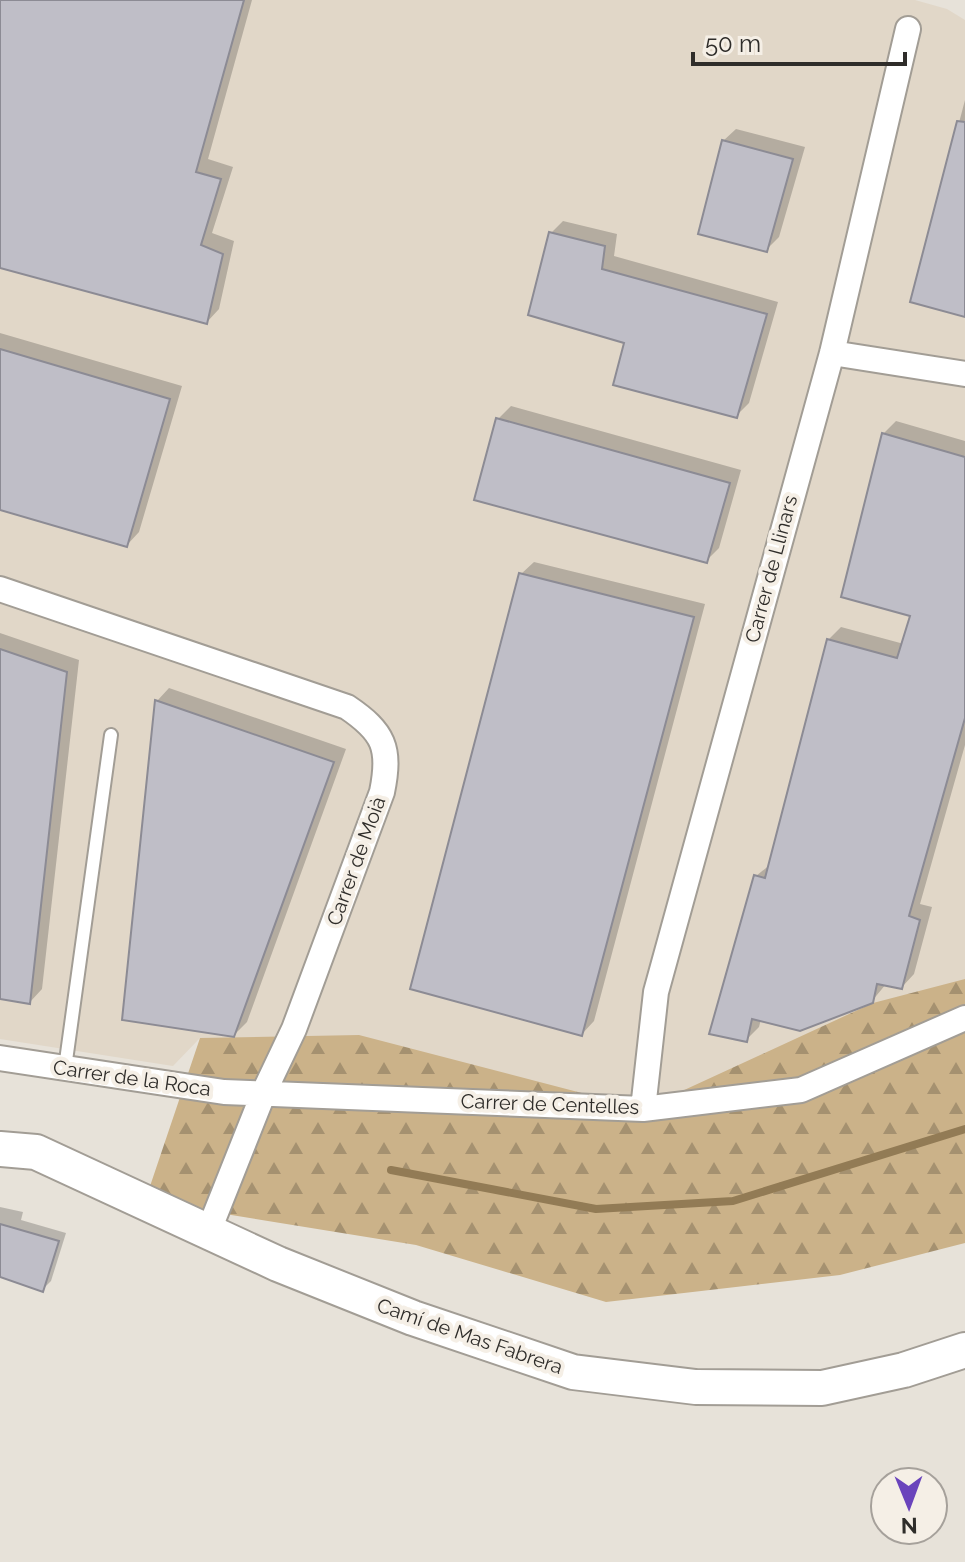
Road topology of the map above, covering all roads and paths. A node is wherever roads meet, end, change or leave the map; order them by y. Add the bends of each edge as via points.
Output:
1 (908, 29) dead end
2 (832, 353) junction
3 (965, 374) edge
4 (0, 589) edge
5 (111, 735) dead end
6 (965, 1018) edge
7 (0, 1058) edge
8 (65, 1068) junction
9 (264, 1092) junction
10 (643, 1109) junction
11 (0, 1149) edge
12 (209, 1230) junction
13 (965, 1350) edge

1 - 2 street, Carrer de Llinars
2 - 3 street
2 - 10 street, Carrer de Llinars via 656,992
4 - 9 street, Carrer de Moià via 347,707 371,723 384,744 382,792 294,1029
5 - 8 lane
6 - 10 street, Carrer de Centelles via 801,1090
7 - 8 street, Carrer de la Roca
8 - 9 street, Carrer de la Roca via 224,1092
9 - 10 street, Carrer de Centelles
9 - 12 street, Carrer de Moià
11 - 12 street, Camí de Mas Fabrera via 36,1152
12 - 13 street, Camí de Mas Fabrera via 264,1259 413,1318 573,1372 696,1387 822,1388

